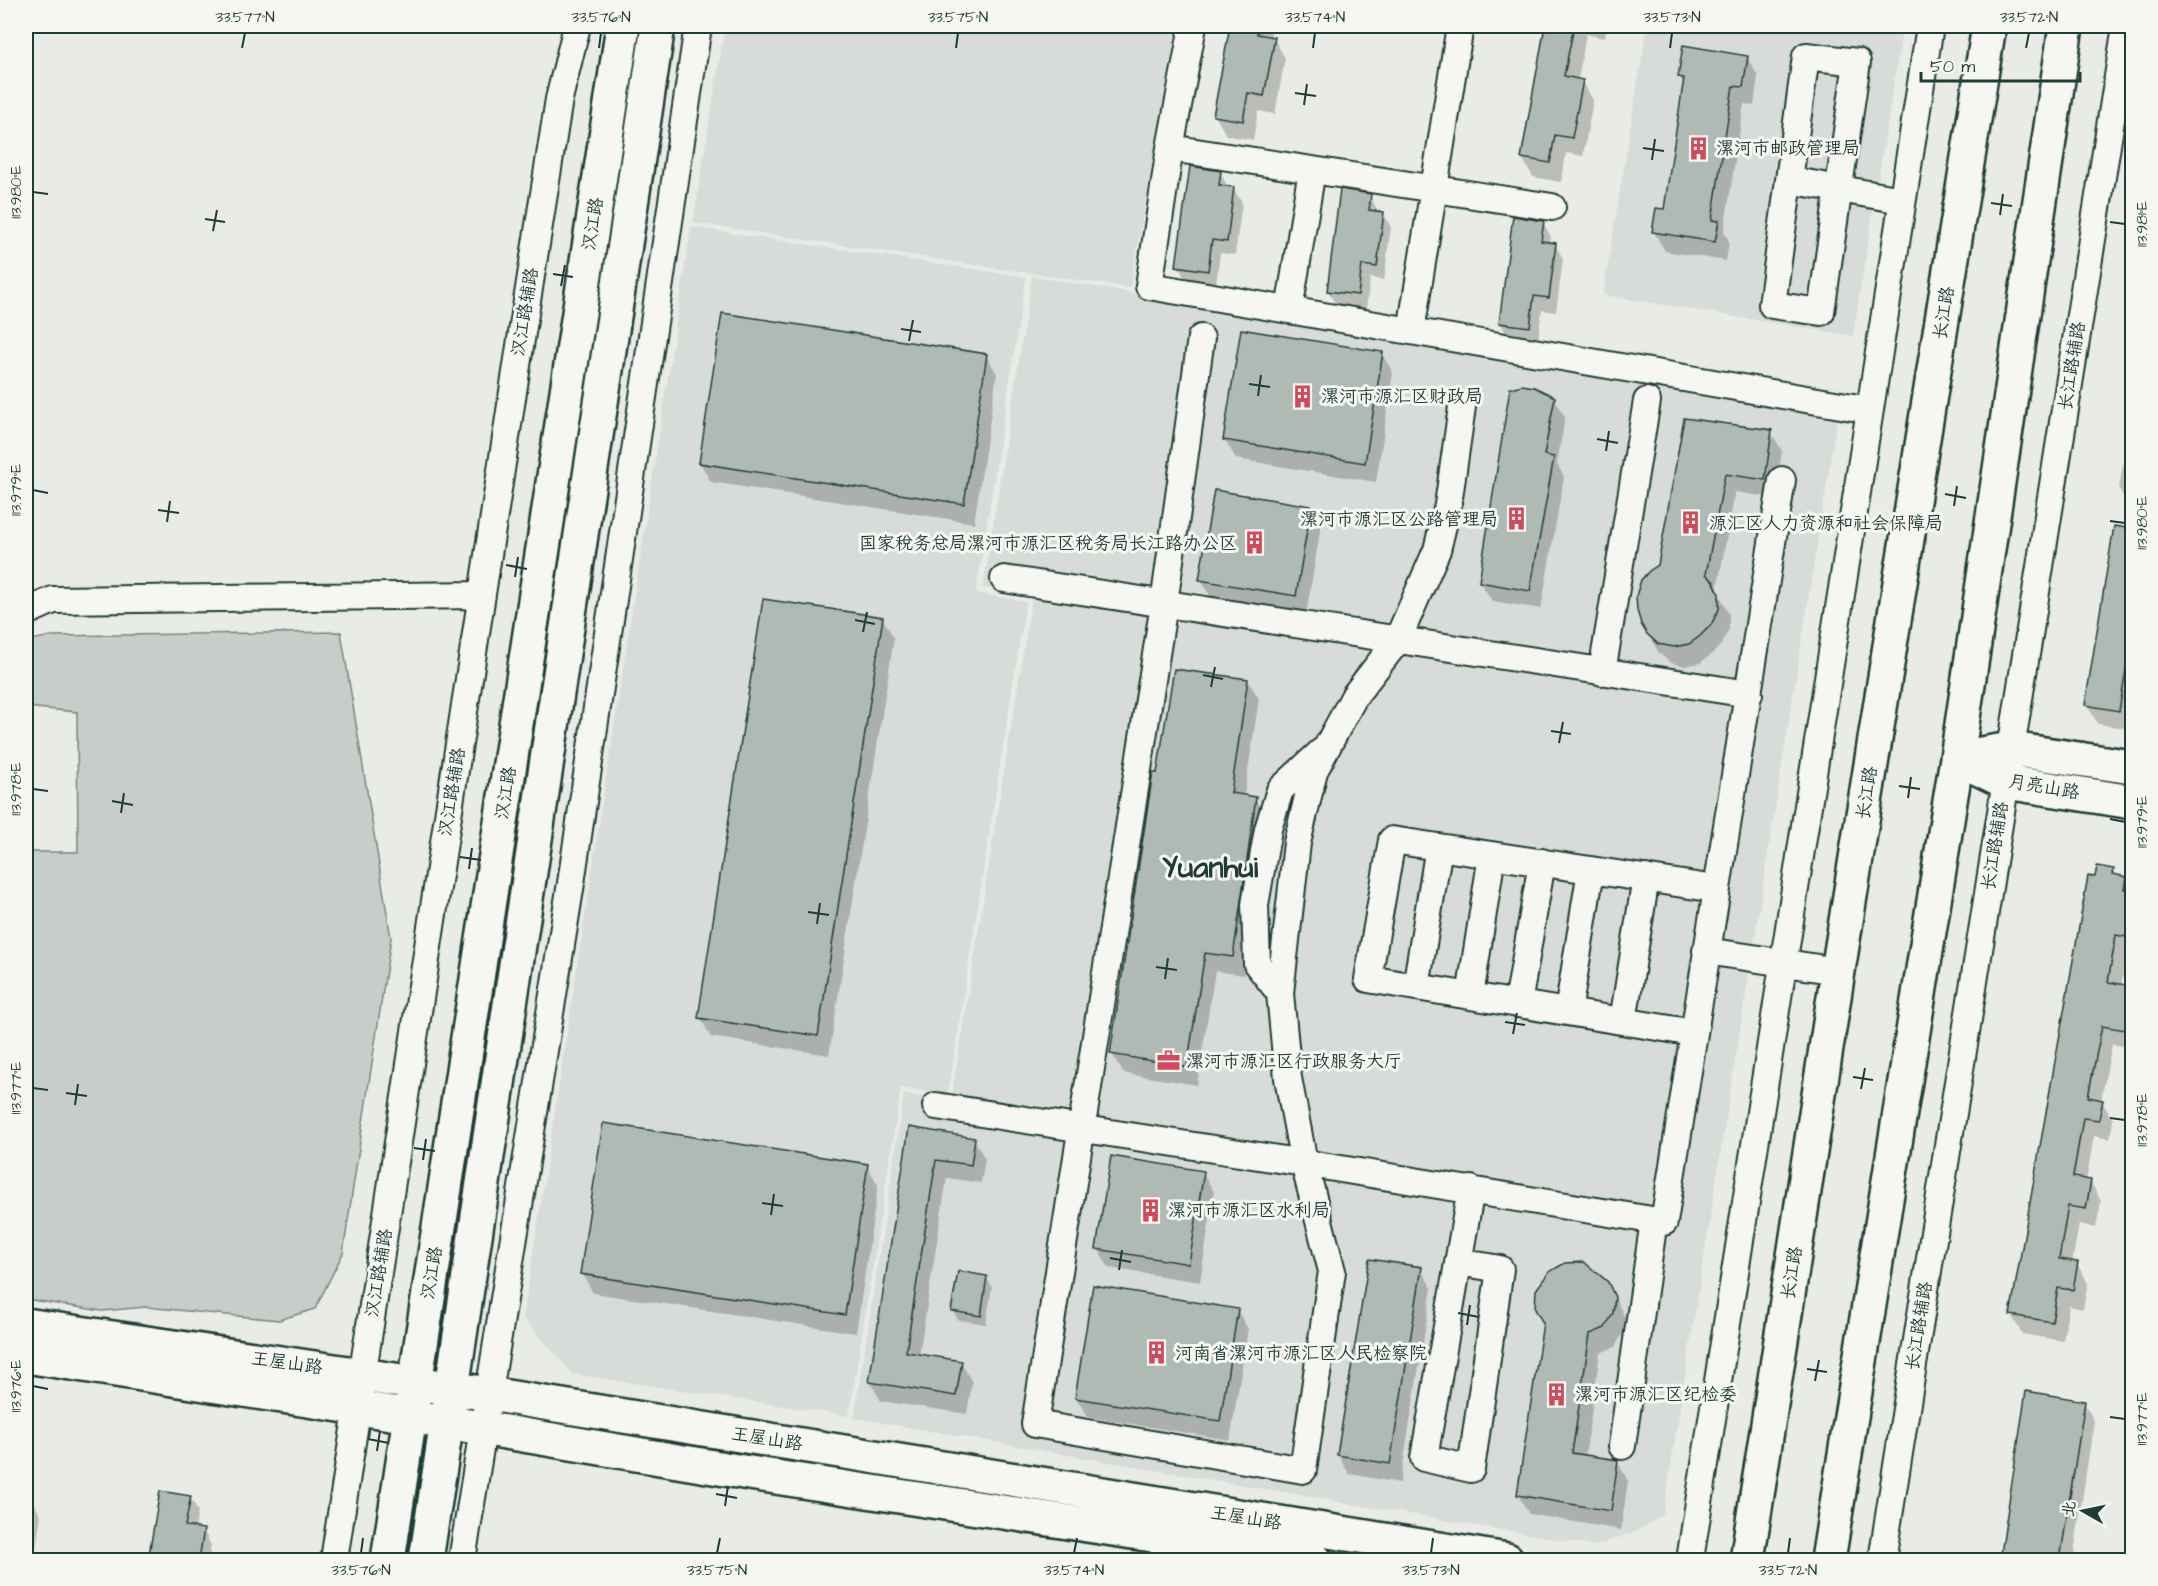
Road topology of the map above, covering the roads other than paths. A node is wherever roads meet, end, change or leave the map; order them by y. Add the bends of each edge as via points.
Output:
1 (577, 26) edge
2 (623, 26) edge
3 (658, 26) edge
4 (698, 26) edge
5 (1193, 26) edge
6 (1460, 26) edge
7 (1930, 26) edge
8 (1989, 26) edge
9 (2066, 26) edge
10 (2128, 36) edge
11 (1170, 148) junction
12 (1312, 170) junction
13 (1789, 180) junction
14 (1839, 188) junction
15 (1434, 189) junction
16 (1902, 200) junction
17 (1552, 207) dead end
18 (1289, 310) junction
19 (1411, 331) junction
20 (1202, 338) dead end
21 (1647, 401) dead end
22 (1462, 407) dead end
23 (1870, 410) junction
24 (1782, 480) dead end
25 (1004, 579) dead end
26 (482, 596) junction
27 (1164, 604) junction
28 (26, 612) edge
29 (1397, 641) junction
30 (1602, 672) junction
31 (1749, 694) junction
32 (2011, 748) junction
33 (1958, 758) junction
34 (2133, 767) edge
35 (2006, 782) junction
36 (2133, 802) edge
37 (1440, 847) junction
38 (1492, 855) junction
39 (1542, 862) junction
40 (1591, 870) junction
41 (1646, 878) junction
42 (1716, 889) junction
43 (1706, 951) junction
44 (1783, 962) junction
45 (1838, 971) junction
46 (1416, 987) junction
47 (1470, 996) junction
48 (1518, 1004) junction
49 (1568, 1012) junction
50 (1623, 1021) junction
51 (1694, 1033) junction
52 (936, 1106) dead end
53 (1081, 1128) junction
54 (1305, 1163) junction
55 (1471, 1189) junction
56 (1654, 1220) junction
57 (1459, 1262) junction
58 (26, 1324) edge
59 (26, 1356) edge
60 (363, 1374) junction
61 (416, 1383) junction
62 (453, 1389) junction
63 (489, 1394) junction
64 (358, 1408) junction
65 (410, 1416) junction
66 (448, 1422) junction
67 (483, 1428) junction
68 (1622, 1446) dead end
69 (334, 1560) edge
70 (388, 1560) edge
71 (426, 1560) edge
72 (462, 1560) edge
73 (1315, 1560) edge
74 (1507, 1560) edge
75 (1690, 1560) edge
76 (1747, 1560) edge
77 (1828, 1560) edge
78 (1882, 1560) edge

1 - 26 street, 汉江路辅路 via 559,99
2 - 61 street, 汉江路
3 - 62 street, 汉江路
4 - 63 street via 574,859
5 - 11 street
6 - 15 street
7 - 16 street
8 - 45 street, 长江路
9 - 33 street
10 - 32 street, 长江路辅路
11 - 12 street
11 - 18 street via 1149,286
12 - 15 street
12 - 18 street
13 - 14 street
13 - 14 street via 1772,304 1812,311 1821,312
13 - 14 street via 1806,56 1857,62
14 - 16 street
15 - 17 street
15 - 19 street
16 - 23 street
18 - 19 street
19 - 23 street
20 - 27 street
21 - 30 street
22 - 29 street via 1448,505 1437,550
23 - 44 street
24 - 31 street
25 - 27 street
26 - 28 street via 53,600
26 - 60 street, 汉江路辅路
27 - 29 street
27 - 53 street
29 - 30 street
29 - 54 street via 1355,695 1314,771 1297,843 1280,993 1288,1078
30 - 31 street
31 - 42 street
32 - 33 street, 月亮山路
32 - 34 street, 月亮山路
32 - 35 street, 长江路辅路
33 - 35 street, 月亮山路
33 - 77 street
35 - 36 street, 月亮山路
35 - 78 street, 长江路辅路
37 - 38 street
37 - 46 street
37 - 46 street via 1392,840 1368,979
38 - 39 street
38 - 47 street
39 - 40 street
39 - 48 street
40 - 41 street
40 - 49 street
41 - 42 street
41 - 50 street
42 - 43 street
43 - 44 street
43 - 51 street
44 - 45 street
44 - 75 street
45 - 76 street, 长江路
46 - 47 street
47 - 48 street
48 - 49 street
49 - 50 street
50 - 51 street
51 - 56 street via 1665,1222
52 - 53 street
53 - 54 street
53 - 54 street via 1035,1424 1303,1470 1332,1271
54 - 55 street
55 - 56 street
55 - 57 street
56 - 68 street
57 - 57 street via 1424,1458 1471,1468 1500,1269
58 - 60 street, 王屋山路
59 - 64 street, 王屋山路
60 - 61 street, 王屋山路
60 - 64 street, 汉江路辅路
61 - 62 street, 王屋山路
61 - 65 street, 汉江路
62 - 63 street, 王屋山路
62 - 66 street, 汉江路
63 - 67 street
63 - 74 street, 王屋山路
64 - 65 street, 王屋山路
64 - 69 street, 汉江路辅路
65 - 66 street, 王屋山路
65 - 70 street, 汉江路
66 - 67 street, 王屋山路
66 - 71 street, 汉江路
67 - 72 street
67 - 73 street, 王屋山路

